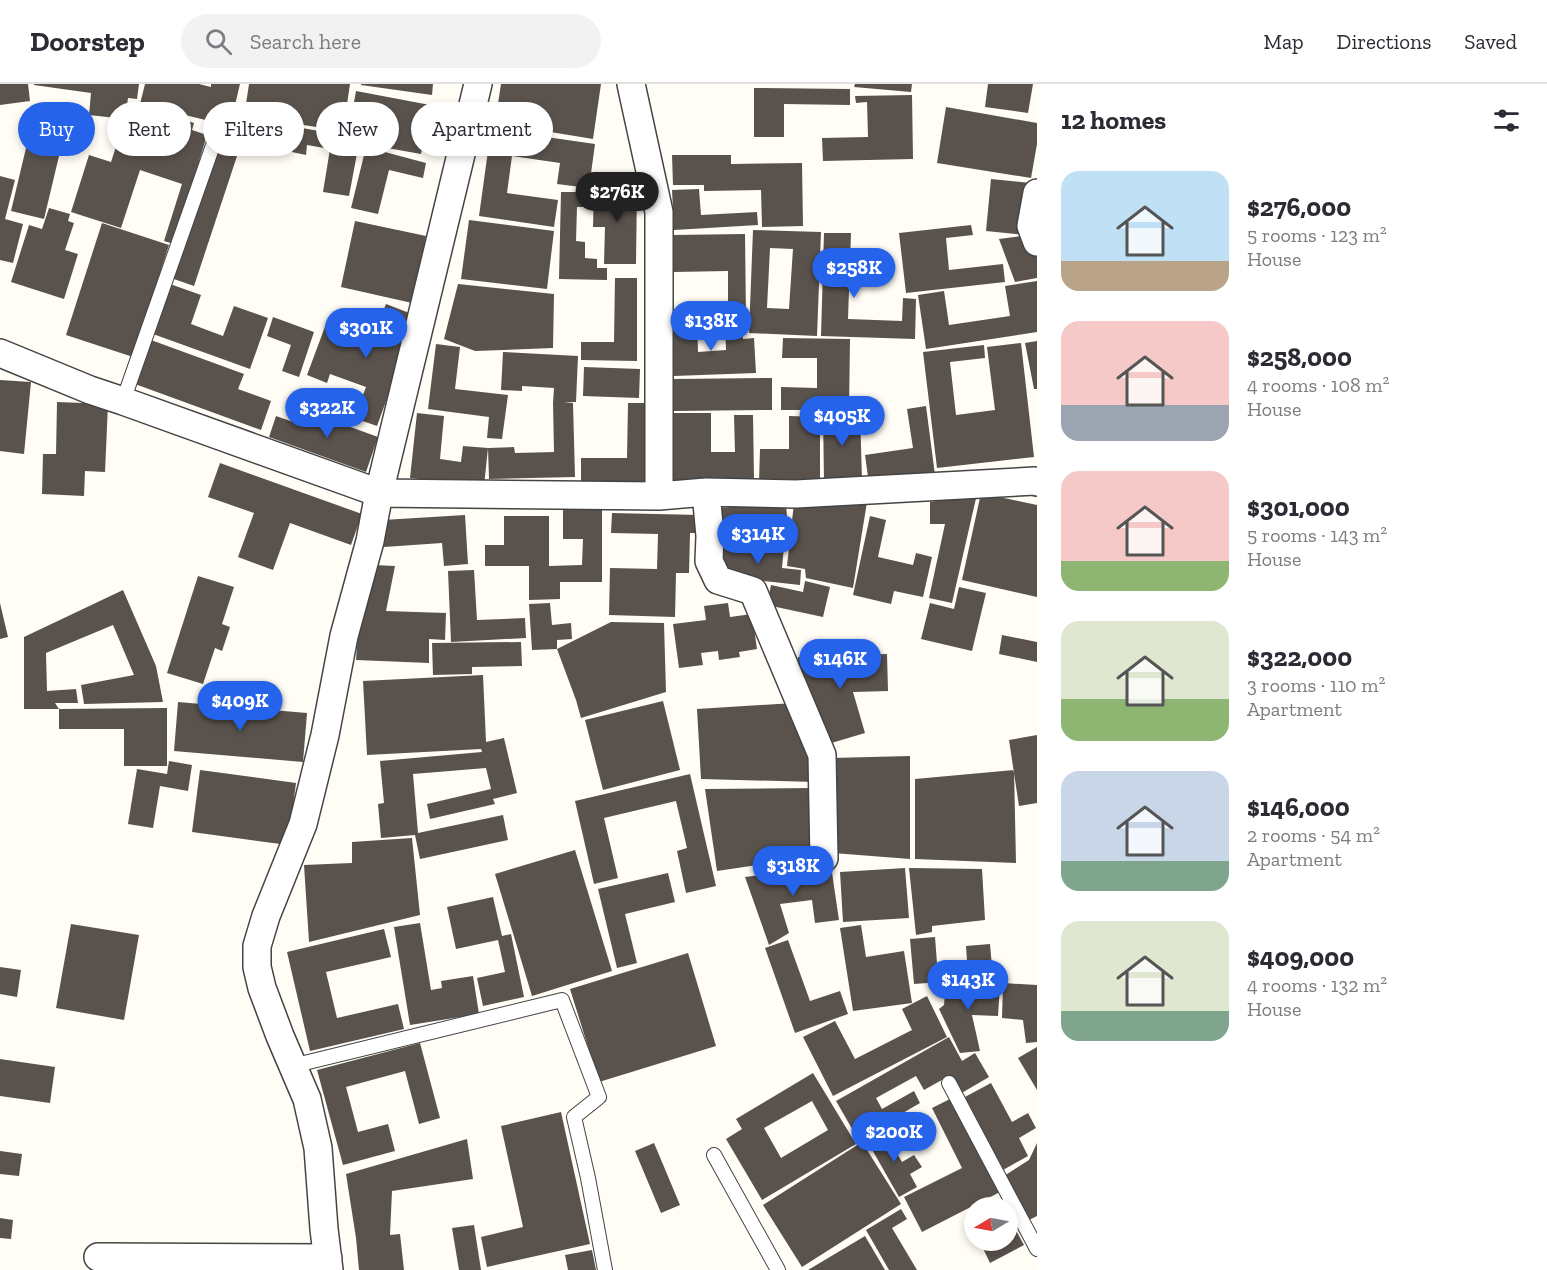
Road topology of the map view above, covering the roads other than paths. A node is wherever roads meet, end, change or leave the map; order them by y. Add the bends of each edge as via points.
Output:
1 (478, 84) edge
2 (631, 84) edge
3 (209, 156) edge
4 (1037, 194) edge
5 (1037, 242) edge
6 (0, 354) edge
7 (123, 401) junction
8 (1036, 480) edge
9 (706, 492) junction
10 (379, 493) junction
11 (659, 496) junction
12 (824, 858) dead end
13 (292, 1066) junction
14 (949, 1083) dead end
15 (714, 1155) dead end
16 (1037, 1249) edge
17 (98, 1257) dead end
18 (328, 1264) edge
19 (605, 1270) edge
20 (778, 1270) edge

1 - 10 street
2 - 11 street via 659,212
3 - 7 lane
4 - 5 street via 1031,226
6 - 7 street
7 - 10 street
8 - 9 street via 796,494
9 - 11 street
9 - 12 street via 711,536 709,561 718,580 753,591 822,754
10 - 11 street
10 - 13 street via 303,824 257,946 262,988
13 - 18 street via 307,1099 318,1148
13 - 19 lane via 562,1000 599,1097 574,1117
14 - 16 lane
15 - 20 lane
17 - 18 street

